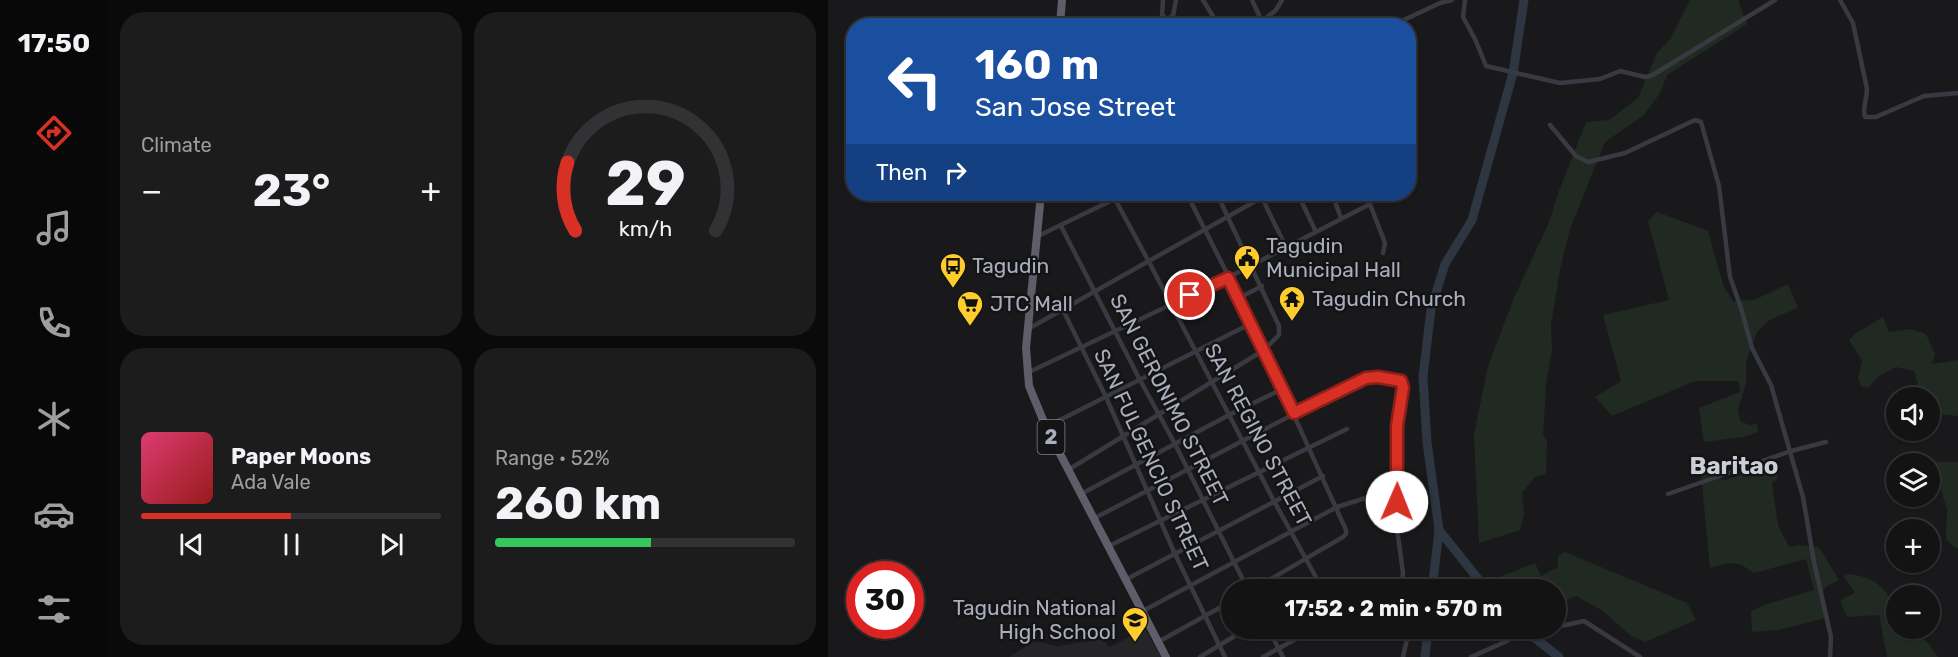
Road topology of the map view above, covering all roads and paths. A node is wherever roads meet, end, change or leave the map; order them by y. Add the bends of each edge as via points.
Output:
1 (1062, 0) edge
2 (1163, 0) edge
3 (1176, 0) edge
4 (1203, 0) edge
5 (1252, 0) edge
6 (1282, 0) edge
7 (1452, 0) edge
8 (1465, 0) edge
9 (1775, 0) edge
10 (1840, 0) edge
11 (1061, 18) edge
12 (1164, 18) edge
13 (1170, 18) edge
14 (1214, 18) edge
15 (1261, 18) edge
16 (1269, 18) edge
17 (1408, 18) edge
18 (1958, 93) edge
19 (1550, 125) dead end
20 (1040, 201) edge
21 (1110, 201) edge
22 (1115, 201) edge
23 (1190, 201) edge
24 (1220, 201) edge
25 (1252, 201) edge
26 (1264, 201) edge
27 (1301, 201) edge
28 (1335, 201) edge
29 (1369, 201) edge
30 (1370, 204) junction
31 (1228, 216) junction
32 (1341, 218) junction
33 (1061, 226) junction
34 (1205, 230) junction
35 (1316, 232) junction
36 (1038, 236) junction
37 (1286, 247) junction
38 (1383, 253) dead end
39 (1149, 262) junction
40 (1252, 266) junction
41 (1228, 278) junction
42 (1262, 286) junction
43 (1094, 292) junction
44 (1239, 298) junction
45 (1171, 303) junction
46 (1063, 310) junction
47 (1252, 323) junction
48 (1028, 328) junction
49 (1114, 332) junction
50 (1082, 349) junction
51 (1263, 350) junction
52 (1196, 352) junction
53 (1027, 373) junction
54 (1140, 380) junction
55 (1211, 381) junction
56 (1282, 389) junction
57 (1106, 397) junction
58 (1294, 413) junction
59 (1158, 414) junction
60 (1229, 415) junction
61 (1046, 427) junction
62 (1347, 429) dead end
63 (1123, 436) junction
64 (1242, 441) junction
65 (1826, 442) dead end
66 (1175, 444) junction
67 (1309, 447) junction
68 (1791, 451) junction
69 (1135, 464) junction
70 (1068, 470) junction
71 (1189, 471) junction
72 (1258, 473) junction
73 (1323, 476) junction
74 (1148, 490) junction
75 (1081, 494) junction
76 (1668, 494) dead end
77 (1369, 497) dead end
78 (1203, 500) junction
79 (1274, 501) junction
80 (1337, 507) junction
81 (1093, 519) junction
82 (1161, 521) junction
83 (1217, 530) junction
84 (1290, 532) junction
85 (1107, 547) junction
86 (1175, 554) junction
87 (1305, 558) junction
88 (1234, 563) junction
89 (1243, 579) edge
90 (1269, 579) edge
91 (1317, 579) edge
92 (1402, 579) edge
93 (1125, 580) junction
94 (1191, 586) junction
95 (1221, 606) edge
96 (1141, 612) junction
97 (1205, 615) junction
98 (1566, 625) edge
99 (1229, 639) edge
100 (1274, 639) edge
101 (1296, 639) edge
102 (1407, 639) edge
103 (1503, 639) edge
104 (1517, 639) edge
105 (1508, 640) junction
106 (1158, 642) junction
107 (1219, 645) junction
108 (1279, 648) junction
109 (1166, 657) edge
110 (1200, 657) edge
111 (1225, 657) edge
112 (1263, 657) edge
113 (1283, 657) edge
114 (1403, 657) edge
115 (1471, 657) edge
116 (1640, 657) edge
117 (1830, 657) edge

1 - 11 highway
2 - 12 street
3 - 13 street
4 - 14 street
5 - 15 street
6 - 16 street
7 - 17 street
8 - 9 street via 1463,18 1486,66 1560,83 1620,71 1651,76
10 - 18 street via 1853,23 1867,89 1865,117 1876,117 1924,96
19 - 68 street via 1576,156 1588,162 1625,153 1695,120 1701,122 1719,186 1730,277
20 - 36 highway, 2
21 - 33 street
22 - 39 street, SAN REGINO STREET
23 - 34 street
24 - 31 street
25 - 31 street
26 - 37 street
27 - 35 street
28 - 32 street
29 - 30 street
30 - 32 street
30 - 38 street via 1385,243
31 - 34 street
31 - 40 street
32 - 35 street
33 - 36 street
33 - 43 street, SAN GERONIMO STREET
34 - 39 street
34 - 41 street
35 - 37 street
36 - 48 highway, 2
37 - 40 street
39 - 43 street
39 - 45 street, SAN REGINO STREET
40 - 41 street
40 - 42 street
41 - 44 street
41 - 45 street
42 - 44 street
42 - 51 street via 1280,330
43 - 46 street
43 - 49 street, SAN GERONIMO STREET
44 - 47 street
45 - 49 street
45 - 52 street, SAN REGINO STREET
46 - 48 street
46 - 50 street, SAN FULGENCIO STREET
47 - 51 street
47 - 52 street
48 - 53 highway, 2
49 - 50 street
49 - 54 street, SAN GERONIMO STREET
50 - 53 street
50 - 57 street, SAN FULGENCIO STREET
51 - 55 street
51 - 56 street
52 - 54 street
52 - 55 street, SAN REGINO STREET
53 - 61 highway, 2
54 - 57 street
54 - 59 street, SAN GERONIMO STREET
55 - 59 street
55 - 60 street, SAN REGINO STREET
56 - 58 street
56 - 60 street
57 - 61 street
57 - 63 street, SAN FULGENCIO STREET
58 - 64 street
58 - 67 street
58 - 92 street via 1366,378 1398,380 1403,385 1397,426 1396,521
59 - 63 street
59 - 66 street, SAN GERONIMO STREET
60 - 64 street, SAN REGINO STREET
60 - 66 street
61 - 70 highway, 2
62 - 67 street
63 - 69 street, SAN FULGENCIO STREET
63 - 70 street
64 - 71 street
64 - 72 street, SAN REGINO STREET
65 - 68 street
66 - 69 street
66 - 71 street, SAN GERONIMO STREET
67 - 72 street
67 - 73 street
68 - 76 street
68 - 117 street via 1831,637
69 - 74 street, SAN FULGENCIO STREET
69 - 75 street
70 - 75 highway, 2
71 - 74 street
71 - 78 street, SAN GERONIMO STREET
72 - 78 street
72 - 79 street, SAN REGINO STREET
73 - 79 street
73 - 80 street
74 - 81 street
74 - 82 street, SAN FULGENCIO STREET
75 - 81 highway, 2
77 - 80 street
78 - 82 street
78 - 83 street, SAN GERONIMO STREET
79 - 83 street
79 - 84 street, SAN REGINO STREET
80 - 84 street
80 - 87 street via 1346,534
81 - 85 highway, 2
82 - 85 street
82 - 86 street, SAN FULGENCIO STREET
83 - 86 street
83 - 88 street, SAN GERONIMO STREET
84 - 87 street, SAN REGINO STREET
84 - 88 street
85 - 93 highway, 2
86 - 93 street
86 - 94 street, SAN FULGENCIO STREET
87 - 90 street
87 - 91 street, SAN REGINO STREET
88 - 89 street, SAN GERONIMO STREET
88 - 94 street
93 - 96 highway, 2
94 - 96 street
94 - 97 street, SAN FULGENCIO STREET
95 - 97 street
96 - 106 highway, 2
97 - 106 street
97 - 107 street, SAN FULGENCIO STREET
98 - 116 street via 1584,621
99 - 107 street
100 - 108 street
101 - 108 street
102 - 114 street
103 - 105 street
104 - 105 street
105 - 115 street
106 - 109 highway, 2
107 - 110 street
107 - 111 street, SAN FULGENCIO STREET
108 - 112 street
108 - 113 street

